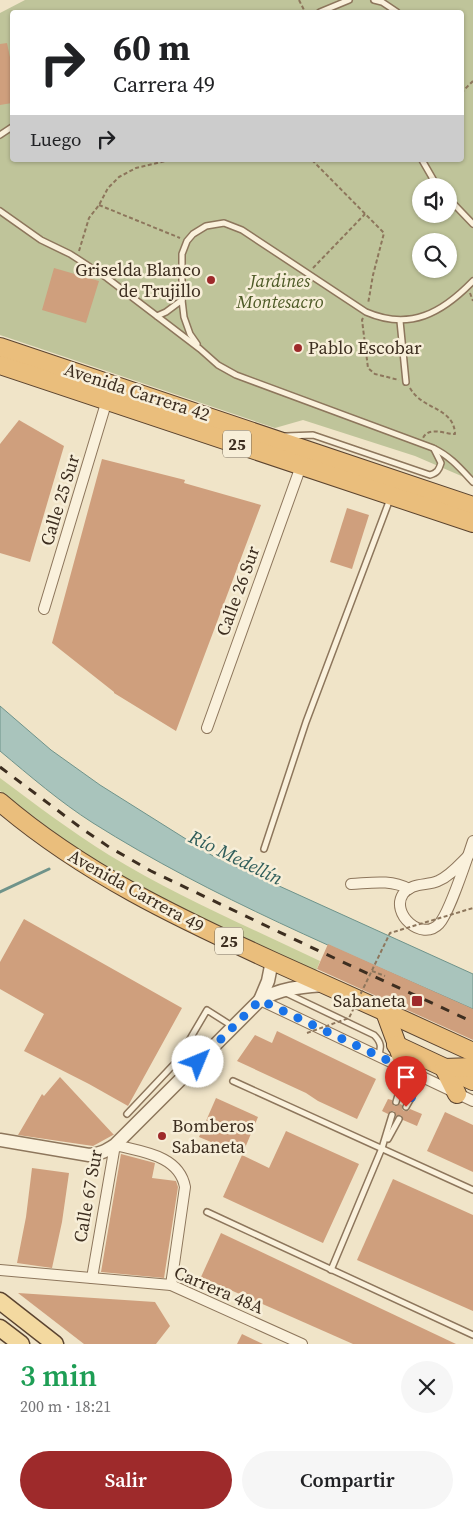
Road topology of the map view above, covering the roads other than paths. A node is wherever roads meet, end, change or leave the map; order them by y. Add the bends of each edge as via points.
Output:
1 (349, 0) edge
2 (374, 0) edge
3 (325, 10) edge
4 (394, 10) edge
5 (423, 162) edge
6 (432, 178) edge
7 (457, 207) edge
8 (0, 211) edge
9 (473, 224) edge
10 (473, 281) edge
11 (182, 300) junction
12 (157, 316) junction
13 (400, 321) junction
14 (0, 347) edge
15 (200, 349) junction
16 (0, 365) edge
17 (406, 382) road end
18 (156, 398) junction
19 (107, 400) junction
20 (202, 432) junction
21 (272, 438) junction
22 (433, 448) junction
23 (301, 466) junction
24 (473, 482) edge
25 (392, 496) junction
26 (473, 506) edge
27 (473, 524) edge
28 (44, 609) dead end
29 (206, 728) dead end
30 (0, 802) edge
31 (473, 841) edge
32 (264, 849) dead end
33 (468, 856) junction
34 (351, 884) dead end
35 (409, 889) junction
36 (272, 961) junction
37 (325, 985) junction
38 (279, 991) junction
39 (262, 995) junction
40 (384, 1012) junction
41 (234, 1026) junction
42 (396, 1045) junction
43 (473, 1052) edge
44 (182, 1053) junction
45 (377, 1056) junction
46 (198, 1062) junction
47 (473, 1067) edge
48 (444, 1068) junction
49 (406, 1069) junction
50 (423, 1077) junction
51 (232, 1081) dead end
52 (473, 1081) edge
53 (465, 1098) edge
54 (396, 1102) dead end
55 (406, 1107) dead end
56 (127, 1114) dead end
57 (392, 1115) dead end
58 (399, 1119) dead end
59 (0, 1140) edge
60 (115, 1144) junction
61 (382, 1148) junction
62 (473, 1190) edge
63 (207, 1212) dead end
64 (0, 1270) edge
65 (331, 1270) junction
66 (92, 1278) junction
67 (171, 1285) junction
68 (0, 1301) edge
69 (0, 1328) edge
70 (473, 1335) edge
71 (21, 1344) edge
72 (55, 1344) edge
73 (302, 1344) edge

1 - 3 lane
2 - 4 lane
5 - 6 lane
7 - 9 lane
8 - 12 lane via 41,240 107,278
10 - 13 lane via 447,305 425,316
11 - 12 lane
11 - 13 lane via 182,254 187,241 206,226 224,223 242,230 366,312
11 - 15 lane via 190,334
12 - 15 lane
13 - 17 lane
14 - 18 highway, Avenida Carrera 42 / 25
15 - 22 lane via 236,375
16 - 19 highway, Avenida Carrera 42 / 25
18 - 20 highway
18 - 21 highway, Avenida Carrera 42 / 25
19 - 20 highway, Avenida Carrera 42 / 25
19 - 28 street, Calle 25 Sur
20 - 23 highway, Avenida Carrera 42 / 25
21 - 22 lane via 313,435 430,475 440,468 441,463
21 - 26 highway, Avenida Carrera 42 / 25
22 - 24 lane via 446,454
23 - 25 highway, Avenida Carrera 42 / 25
23 - 29 street, Calle 26 Sur
25 - 27 highway, Avenida Carrera 42 / 25
25 - 32 lane via 306,722
30 - 36 highway, Avenida Carrera 49 / 25 via 54,844 122,888
31 - 33 street
33 - 35 street via 448,876
33 - 35 street via 440,923 433,928 424,930 407,921 400,900
34 - 35 street via 386,882
36 - 37 highway, Avenida Carrera 49 / 25
36 - 39 street
37 - 38 street, Calle 67 Sur
37 - 40 highway, Avenida Carrera 49 / 25
38 - 39 street, Calle 67 Sur
38 - 45 lane via 374,1035 380,1040
39 - 41 street, Calle 67 Sur
39 - 45 street
40 - 42 highway
40 - 43 highway, Avenida Carrera 49 / 25
41 - 44 lane via 207,1010
41 - 46 street, Calle 67 Sur
42 - 48 highway
42 - 49 highway
44 - 46 lane
44 - 56 lane
45 - 49 street
46 - 60 street, Calle 67 Sur
47 - 48 highway
48 - 52 highway
48 - 53 highway
49 - 50 street
49 - 54 lane
50 - 53 street
50 - 55 lane
51 - 61 lane
57 - 61 lane
58 - 61 lane
59 - 60 street via 89,1155 100,1154
60 - 66 street, Calle 67 Sur
60 - 67 street via 165,1159 183,1178 185,1187
61 - 62 lane
61 - 65 lane
63 - 65 lane
64 - 66 street, Carrera 48A
65 - 70 lane
66 - 67 street, Carrera 48A
67 - 73 street, Carrera 48A
68 - 72 main road
69 - 71 main road

